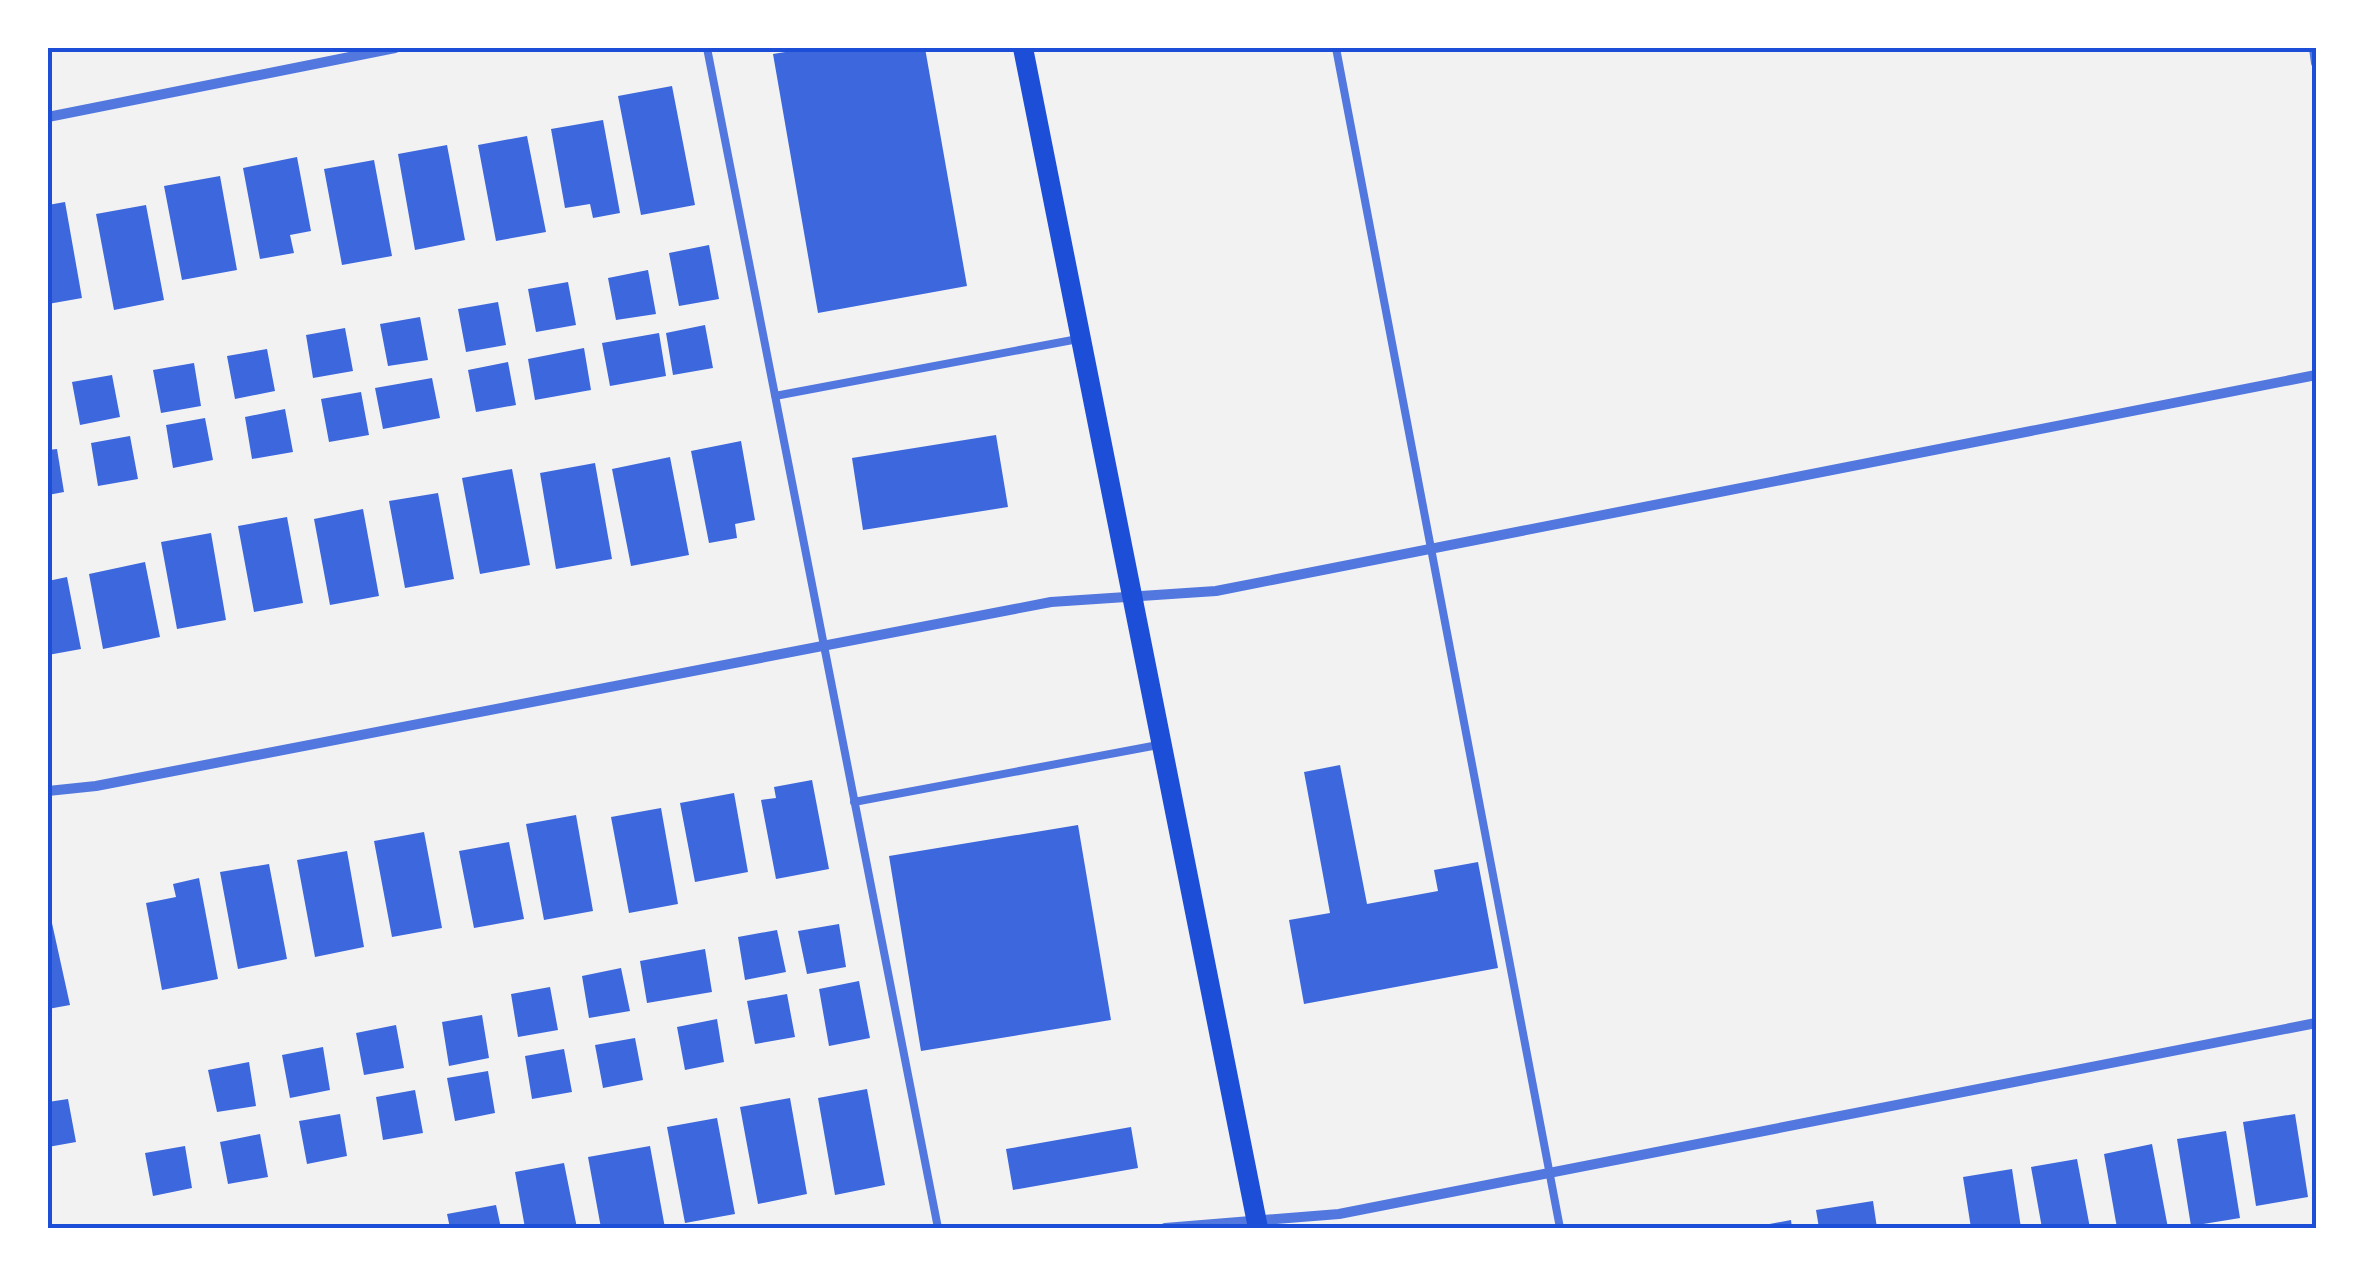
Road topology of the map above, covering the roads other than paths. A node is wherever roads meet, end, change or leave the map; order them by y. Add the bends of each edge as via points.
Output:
1 (395, 48) edge
2 (707, 48) edge
3 (1024, 48) edge
4 (1336, 48) edge
5 (2314, 48) edge
6 (2316, 63) edge
7 (48, 117) edge
8 (1082, 338) junction
9 (2316, 375) edge
10 (775, 396) junction
11 (1432, 548) junction
12 (1134, 598) junction
13 (824, 646) junction
14 (1163, 744) junction
15 (48, 791) edge
16 (854, 802) junction
17 (2316, 1023) edge
18 (1550, 1172) junction
19 (1257, 1224) edge
20 (938, 1228) edge
21 (1164, 1228) edge
22 (1560, 1228) edge

1 - 7 street
2 - 10 lane
3 - 8 main road
4 - 11 lane
5 - 6 street
8 - 10 lane
8 - 12 main road
9 - 11 street
10 - 13 lane
11 - 12 street via 1216,591
11 - 18 lane
12 - 13 street via 1051,602
12 - 14 main road
13 - 15 street
13 - 16 lane
14 - 16 lane
14 - 19 main road
16 - 20 lane
17 - 18 street
18 - 19 street
18 - 22 lane
19 - 21 street

